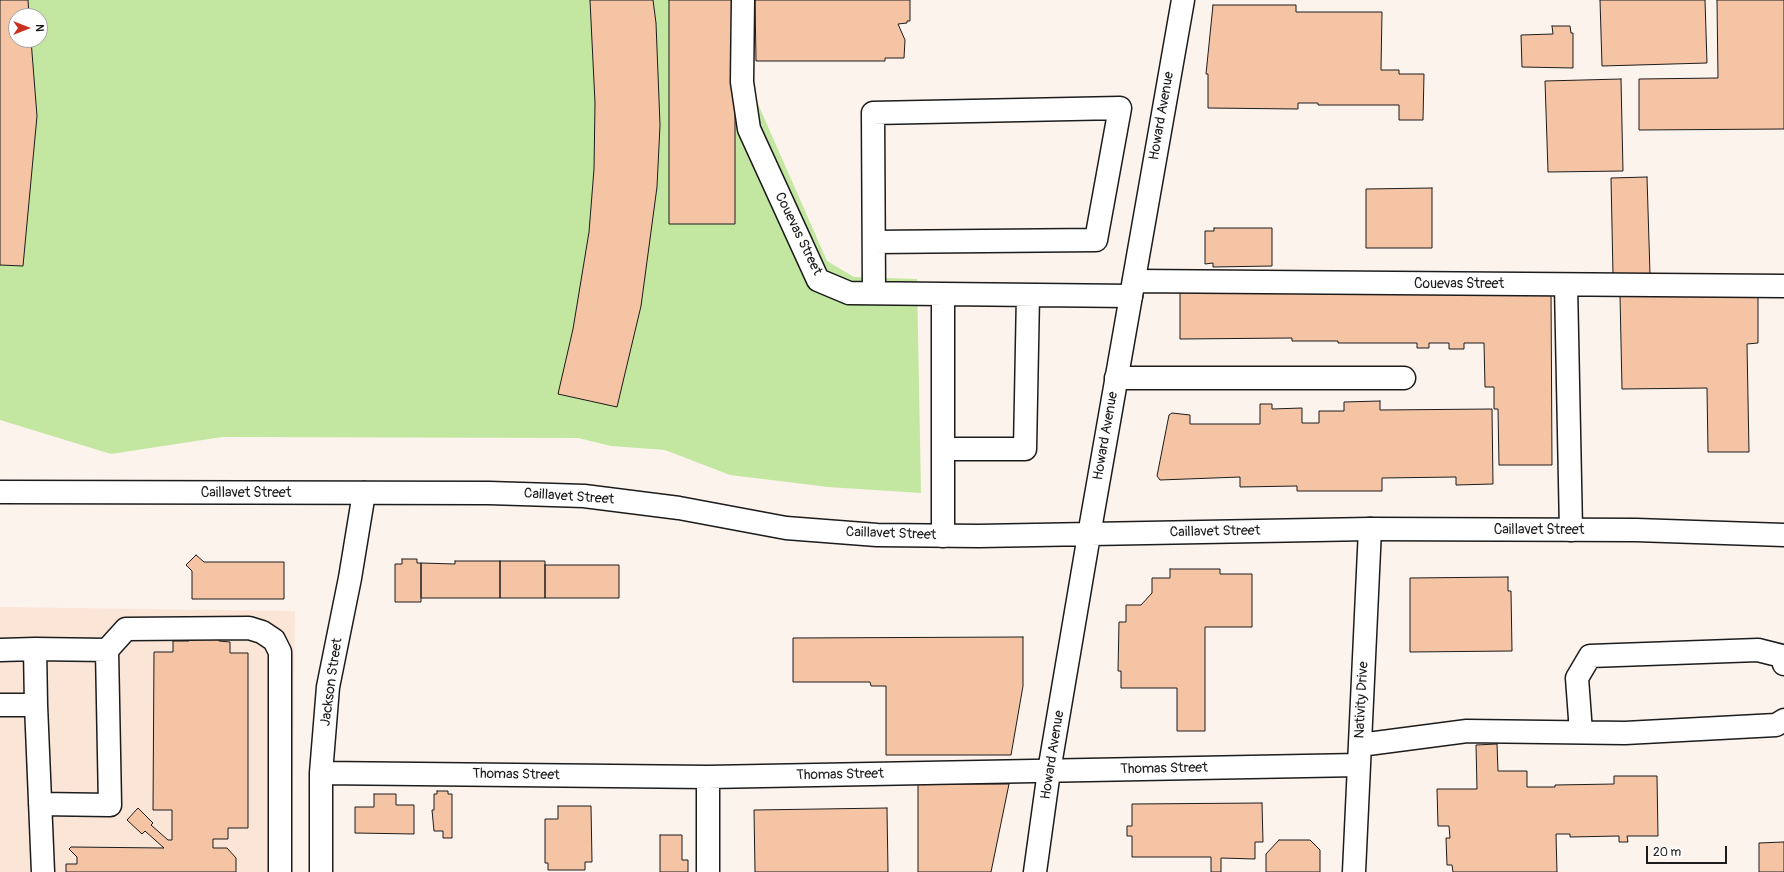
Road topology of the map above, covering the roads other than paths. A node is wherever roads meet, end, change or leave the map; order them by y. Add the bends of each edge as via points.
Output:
1 (743, 0) edge
2 (1183, 0) edge
3 (874, 242) junction
4 (1566, 285) junction
5 (1784, 286) edge
6 (1133, 288) junction
7 (874, 293) junction
8 (944, 294) junction
9 (1028, 295) junction
10 (1116, 378) junction
11 (1404, 378) dead end
12 (944, 449) junction
13 (0, 492) edge
14 (364, 493) junction
15 (1370, 529) junction
16 (1571, 530) junction
17 (1089, 535) junction
18 (1784, 535) edge
19 (944, 536) junction
20 (35, 649) junction
21 (0, 650) edge
22 (106, 650) junction
23 (1784, 664) edge
24 (0, 705) edge
25 (36, 705) junction
26 (1784, 720) edge
27 (1581, 732) junction
28 (1360, 755) junction
29 (1049, 771) junction
30 (321, 773) junction
31 (708, 777) junction
32 (40, 804) junction
33 (43, 872) edge
34 (280, 872) edge
35 (321, 872) edge
36 (708, 872) edge
37 (1035, 872) edge
38 (1354, 872) edge

1 - 7 main road, Couevas Street via 742,82 748,129 818,280 849,293
2 - 6 main road, Howard Avenue
3 - 3 main road via 872,113 1120,108 1096,240
3 - 7 main road
4 - 5 main road, Couevas Street
4 - 6 main road, Couevas Street
4 - 16 main road
6 - 9 main road, Couevas Street
6 - 10 main road, Howard Avenue
7 - 8 main road, Couevas Street
8 - 9 main road, Couevas Street
8 - 12 main road
9 - 12 main road via 1025,449
10 - 11 main road
10 - 17 main road, Howard Avenue
12 - 19 main road
13 - 14 main road, Caillavet Street
14 - 19 main road, Caillavet Street via 584,496 679,508 786,528 878,535
14 - 30 main road, Jackson Street via 328,686
15 - 16 main road, Caillavet Street
15 - 17 main road, Caillavet Street
15 - 28 main road, Nativity Drive
16 - 18 main road, Caillavet Street
17 - 19 main road, Caillavet Street
17 - 29 main road, Howard Avenue
20 - 21 main road
20 - 22 main road
20 - 25 main road
22 - 32 main road via 110,804
22 - 34 main road via 126,629 249,628 262,632 274,640 280,652
23 - 27 main road via 1782,656 1758,650 1590,656 1577,678
24 - 25 main road
25 - 32 main road
26 - 27 main road, Thomas Street via 1776,725 1625,733
27 - 28 main road, Thomas Street via 1467,731
28 - 29 main road, Thomas Street
28 - 38 main road, Nativity Drive
29 - 31 main road, Thomas Street
29 - 37 main road, Howard Avenue
30 - 31 main road, Thomas Street
30 - 35 main road, Jackson Street
31 - 36 main road
32 - 33 main road

